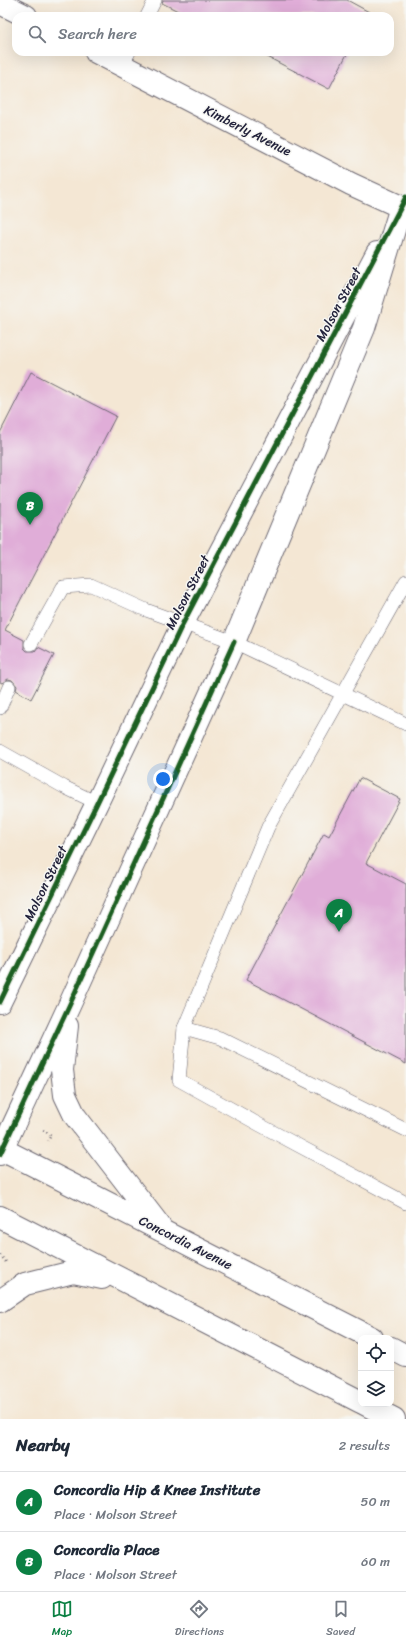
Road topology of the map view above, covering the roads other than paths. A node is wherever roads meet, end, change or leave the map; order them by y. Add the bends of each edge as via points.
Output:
1 (155, 0) edge
2 (0, 3) edge
3 (18, 12) edge
4 (149, 12) edge
5 (113, 56) edge
6 (126, 59) edge
7 (404, 205) edge
8 (406, 581) edge
9 (183, 623) junction
10 (234, 642) junction
11 (32, 644) dead end
12 (9, 687) dead end
13 (343, 693) junction
14 (0, 708) edge
15 (406, 724) edge
16 (0, 751) edge
17 (97, 803) junction
18 (6, 980) edge
19 (0, 1002) edge
20 (69, 1006) junction
21 (184, 1028) junction
22 (406, 1130) edge
23 (1, 1150) edge
24 (406, 1203) edge
25 (0, 1217) edge
26 (163, 1231) junction
27 (128, 1283) junction
28 (0, 1301) edge
29 (366, 1335) edge
30 (394, 1350) edge
31 (406, 1356) edge
32 (358, 1400) edge
33 (370, 1407) edge
34 (394, 1419) edge

1 - 4 lane
2 - 3 street
5 - 6 street, Kimberly Avenue
6 - 7 street, Kimberly Avenue via 351,184
7 - 9 street, Molson Street
7 - 10 street, Molson Street via 364,328
8 - 13 lane
9 - 10 lane
9 - 11 lane via 146,610 91,585 63,587
9 - 17 street, Molson Street
10 - 13 lane
10 - 20 street, Molson Street
12 - 14 lane
13 - 15 lane
13 - 21 lane via 268,827
16 - 17 lane
17 - 18 street, Molson Street
18 - 19 street, Molson Street
20 - 23 street, Molson Street
20 - 26 street via 62,1070 65,1095 80,1122
21 - 22 lane via 220,1038
21 - 24 lane via 179,1080
23 - 26 street, Concordia Avenue
25 - 27 street
26 - 29 street, Concordia Avenue
27 - 28 street via 73,1272 25,1284
27 - 32 street
30 - 31 street
33 - 34 street

